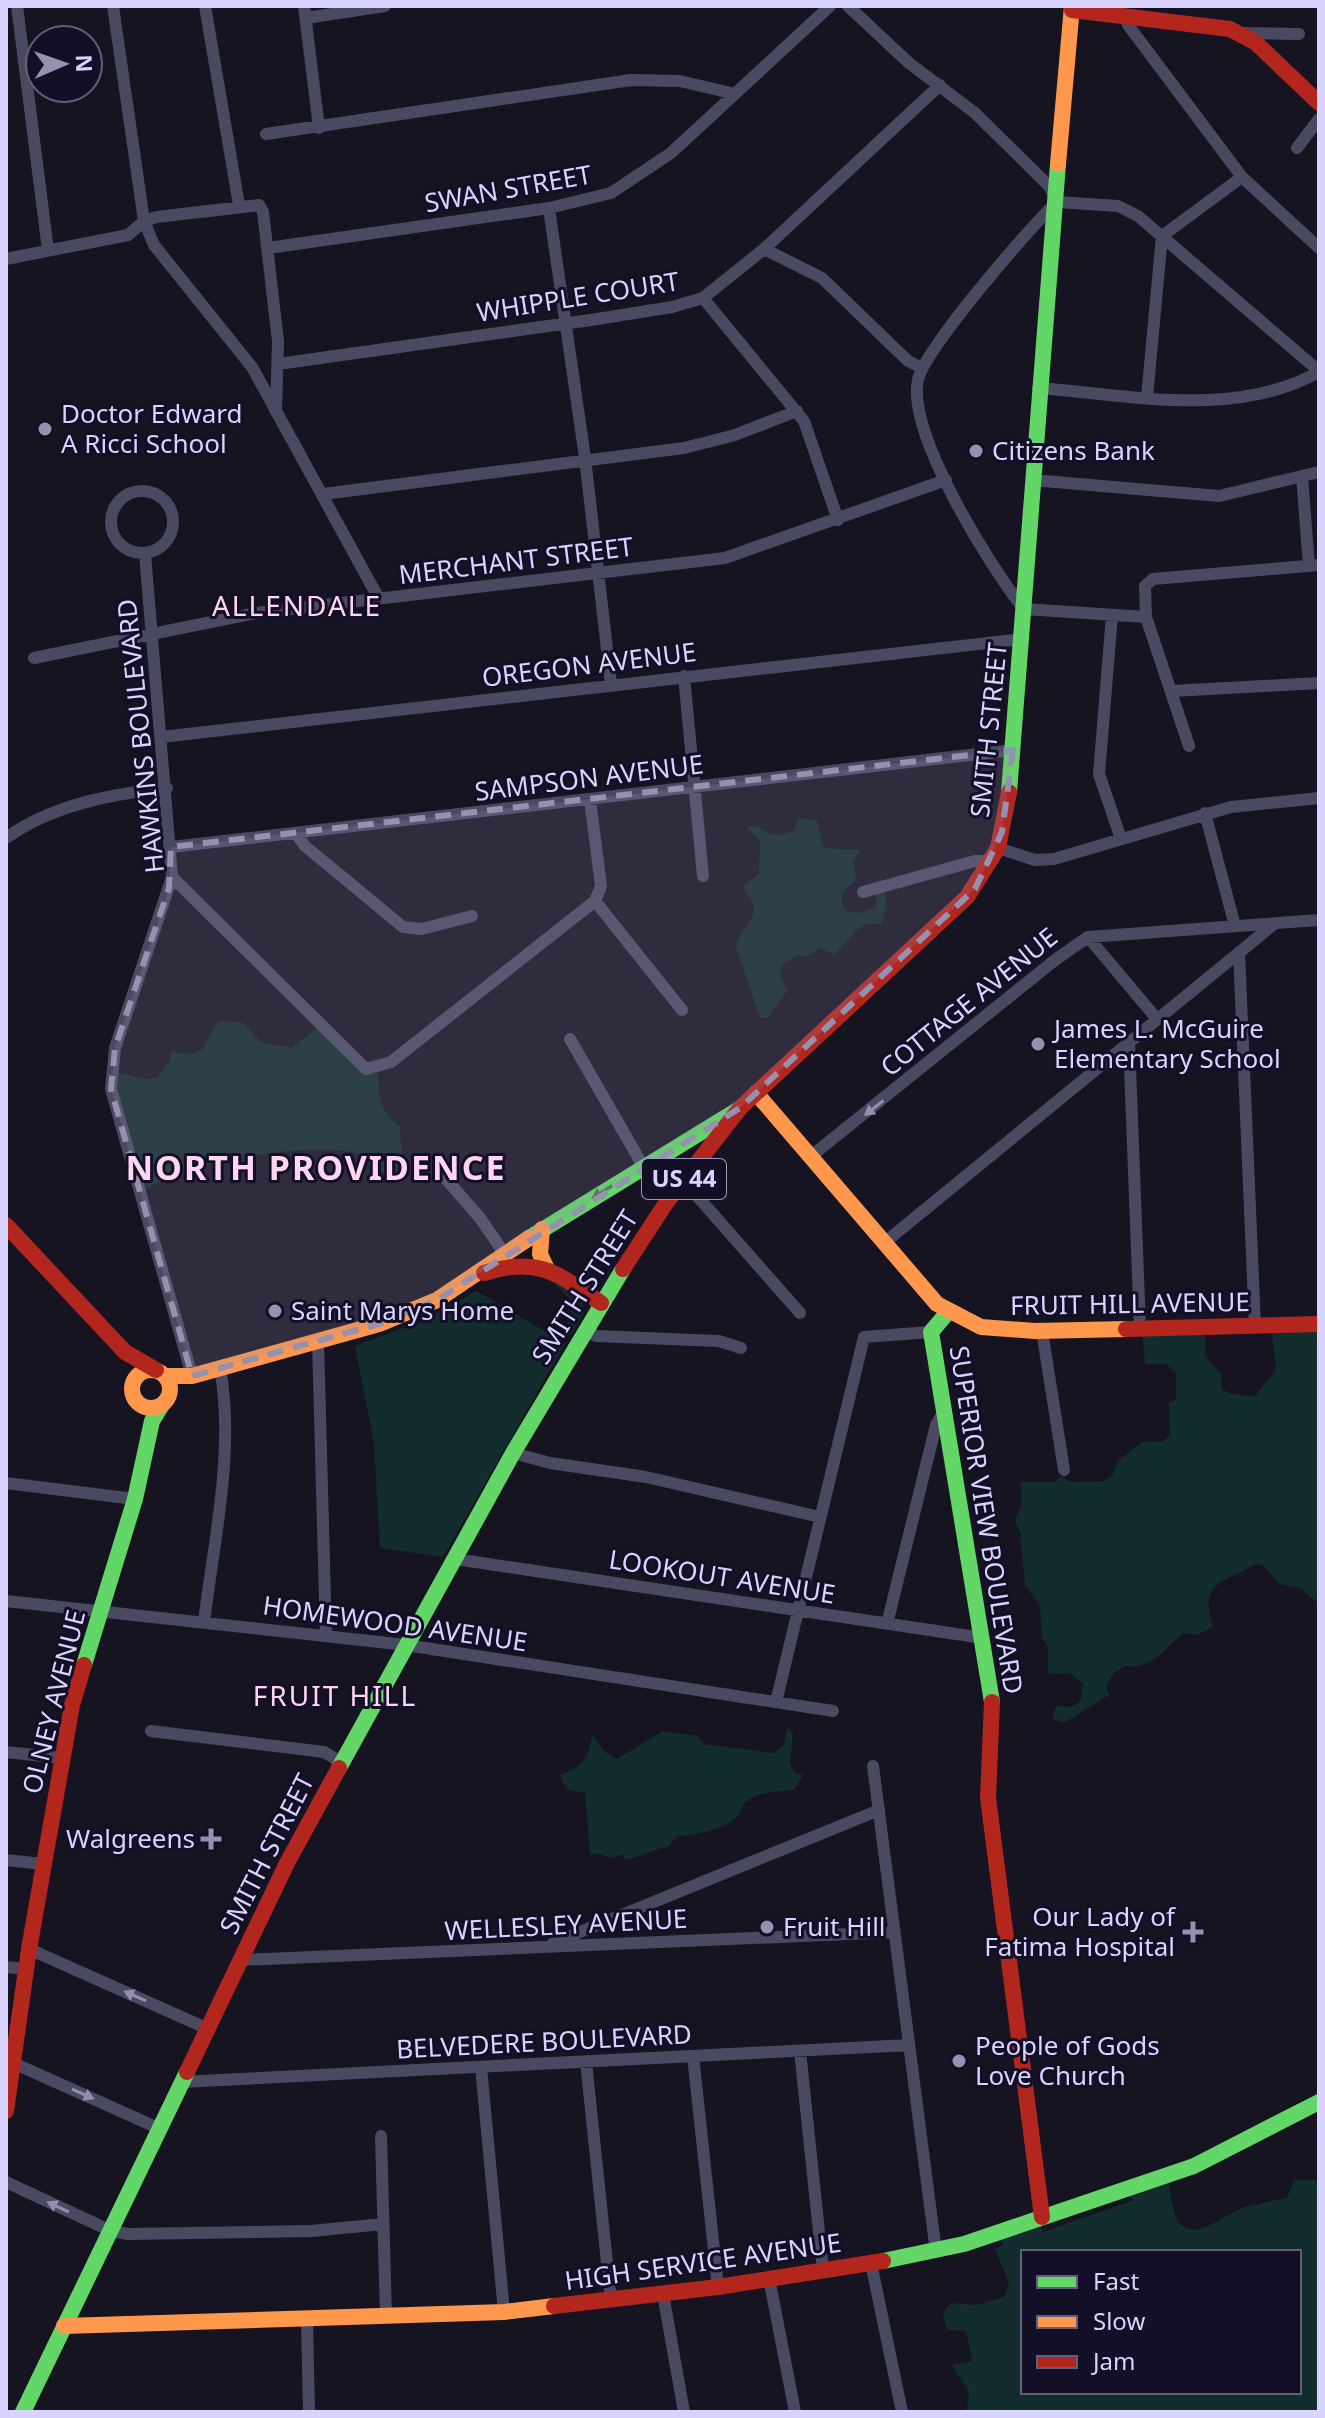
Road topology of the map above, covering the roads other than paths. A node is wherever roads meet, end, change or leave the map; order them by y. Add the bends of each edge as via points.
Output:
1 (17, 6) edge
2 (113, 6) edge
3 (205, 6) edge
4 (385, 6) edge
5 (830, 6) edge
6 (848, 6) edge
7 (1072, 8) edge
8 (305, 12) edge
9 (1126, 16) junction
10 (1239, 33) junction
11 (1299, 34) dead end
12 (940, 85) junction
13 (735, 94) junction
14 (1319, 103) edge
15 (1319, 119) edge
16 (319, 128) junction
17 (266, 134) dead end
18 (1297, 148) dead end
19 (1242, 177) junction
20 (1057, 202) junction
21 (239, 205) junction
22 (549, 208) junction
23 (144, 221) junction
24 (1162, 236) junction
25 (268, 248) junction
26 (1319, 248) edge
27 (764, 249) junction
28 (48, 250) junction
29 (6, 259) edge
30 (703, 298) junction
31 (567, 323) junction
32 (278, 364) junction
33 (922, 368) junction
34 (1319, 372) edge
35 (1038, 388) junction
36 (1147, 397) junction
37 (797, 411) junction
38 (276, 412) junction
39 (585, 458) junction
40 (1319, 472) edge
41 (1302, 476) junction
42 (946, 480) junction
43 (1032, 480) junction
44 (323, 494) junction
45 (838, 520) junction
46 (145, 554) junction
47 (1314, 566) edge
48 (598, 574) junction
49 (379, 599) junction
50 (1024, 609) junction
51 (1112, 615) junction
52 (1146, 617) junction
53 (151, 633) junction
54 (1022, 639) junction
55 (34, 658) dead end
56 (684, 676) junction
57 (1319, 683) edge
58 (611, 684) junction
59 (1172, 691) junction
60 (161, 737) junction
61 (1189, 746) dead end
62 (1013, 750) junction
63 (694, 787) junction
64 (167, 788) junction
65 (1319, 798) edge
66 (590, 800) junction
67 (1205, 813) junction
68 (296, 834) junction
69 (6, 838) edge
70 (1121, 839) junction
71 (171, 847) junction
72 (994, 854) junction
73 (703, 876) dead end
74 (172, 877) junction
75 (863, 892) dead end
76 (595, 901) junction
77 (472, 916) dead end
78 (1319, 920) edge
79 (1276, 923) junction
80 (1235, 926) junction
81 (1088, 937) junction
82 (1239, 952) junction
83 (682, 1010) dead end
84 (1157, 1019) junction
85 (570, 1039) dead end
86 (1129, 1041) junction
87 (756, 1093) junction
88 (740, 1108) junction
89 (810, 1157) junction
90 (643, 1166) junction
91 (439, 1171) dead end
92 (683, 1180) junction
93 (6, 1225) edge
94 (542, 1229) junction
95 (884, 1243) junction
96 (504, 1253) junction
97 (546, 1267) junction
98 (474, 1277) junction
99 (601, 1303) junction
100 (948, 1312) junction
101 (800, 1313) dead end
102 (1319, 1324) edge
103 (1255, 1326) junction
104 (1140, 1328) junction
105 (585, 1330) junction
106 (1042, 1331) junction
107 (931, 1332) junction
108 (318, 1342) junction
109 (741, 1348) dead end
110 (125, 1352) junction
111 (220, 1368) junction
112 (192, 1376) junction
113 (163, 1386) junction
114 (133, 1388) junction
115 (943, 1413) junction
116 (145, 1450) junction
117 (513, 1453) junction
118 (1064, 1470) dead end
119 (6, 1483) edge
120 (135, 1499) junction
121 (820, 1517) junction
122 (455, 1559) junction
123 (6, 1601) edge
124 (798, 1610) junction
125 (100, 1611) junction
126 (204, 1622) junction
127 (887, 1624) junction
128 (326, 1635) junction
129 (983, 1638) junction
130 (406, 1645) junction
131 (776, 1702) junction
132 (833, 1711) dead end
133 (151, 1731) dead end
134 (6, 1752) edge
135 (61, 1758) junction
136 (341, 1762) junction
137 (873, 1766) dead end
138 (879, 1810) junction
139 (6, 1860) edge
140 (43, 1864) junction
141 (895, 1932) junction
142 (543, 1947) junction
143 (29, 1949) junction
144 (240, 1960) junction
145 (6, 1967) edge
146 (26, 1969) junction
147 (206, 2028) junction
148 (909, 2045) junction
149 (800, 2051) junction
150 (693, 2056) junction
151 (11, 2062) junction
152 (586, 2062) junction
153 (481, 2067) junction
154 (7, 2080) edge
155 (181, 2082) junction
156 (1319, 2102) edge
157 (6, 2111) edge
158 (158, 2128) junction
159 (381, 2136) dead end
160 (6, 2182) edge
161 (1042, 2217) junction
162 (383, 2224) junction
163 (111, 2231) junction
164 (936, 2252) junction
165 (871, 2263) junction
166 (823, 2270) junction
167 (769, 2278) junction
168 (718, 2287) junction
169 (663, 2294) junction
170 (611, 2301) junction
171 (504, 2312) junction
172 (386, 2317) junction
173 (307, 2320) junction
174 (64, 2326) junction
175 (23, 2412) edge
176 (309, 2412) edge
177 (684, 2412) edge
178 (795, 2412) edge
179 (902, 2412) edge

1 - 28 street
2 - 23 street
3 - 21 street
4 - 8 street
5 - 13 street, SWAN STREET
6 - 12 street via 890,48
7 - 9 main road
7 - 20 main road, SMITH STREET / US 44
8 - 16 street
9 - 10 main road
9 - 19 street
10 - 11 street
10 - 14 main road
12 - 20 street via 1049,186
12 - 27 street, WHIPPLE COURT
13 - 16 street via 680,81 631,80
13 - 22 street, SWAN STREET via 644,174 592,200
15 - 18 street
16 - 17 street
19 - 24 street
19 - 26 street
20 - 24 street via 1118,206
20 - 33 street
20 - 35 main road, SMITH STREET / US 44
21 - 23 street
21 - 25 street via 262,208
22 - 25 street, SWAN STREET
22 - 31 street
23 - 28 street via 128,235
23 - 38 street via 154,245 252,367
24 - 34 street
24 - 36 street
25 - 32 street
27 - 30 street, WHIPPLE COURT
27 - 33 street via 822,278 908,361
28 - 29 street
30 - 31 street, WHIPPLE COURT
30 - 37 street
31 - 32 street, WHIPPLE COURT
31 - 39 street
32 - 38 street
33 - 42 street via 916,391 919,419
34 - 36 street via 1305,381 1215,403
35 - 36 street
35 - 43 main road, SMITH STREET / US 44
37 - 39 street via 715,441
37 - 45 street
38 - 44 street
39 - 44 street
39 - 48 street
40 - 41 street
41 - 43 street via 1219,496
41 - 47 street
42 - 45 street, MERCHANT STREET
42 - 50 street
43 - 50 main road, SMITH STREET / US 44
44 - 49 street
45 - 48 street, MERCHANT STREET via 725,558
46 - 46 street via 122,547 111,526 118,502 139,491 162,498 174,519 167,543
46 - 53 street, HAWKINS BOULEVARD
47 - 52 street via 1149,582 1144,591
48 - 49 street, MERCHANT STREET
48 - 58 street
49 - 53 street, MERCHANT STREET via 256,613
50 - 51 street
50 - 54 main road, SMITH STREET / US 44
51 - 52 street
51 - 70 street via 1099,774
52 - 59 street
53 - 55 street, MERCHANT STREET
53 - 60 street, HAWKINS BOULEVARD
54 - 56 street, OREGON AVENUE
54 - 62 main road, SMITH STREET / US 44
56 - 58 street, OREGON AVENUE
56 - 63 street
57 - 59 street
58 - 60 street, OREGON AVENUE
59 - 61 street
60 - 64 street, HAWKINS BOULEVARD
62 - 63 street, SAMPSON AVENUE
62 - 72 main road, SMITH STREET / US 44 via 1006,818
63 - 66 street, SAMPSON AVENUE
63 - 73 street
64 - 69 street via 62,809
64 - 71 street, HAWKINS BOULEVARD
65 - 67 street
66 - 68 street, SAMPSON AVENUE
66 - 76 street via 601,886
67 - 70 street
67 - 80 street
68 - 71 street, SAMPSON AVENUE
68 - 77 street via 408,929
70 - 72 street via 1044,860
71 - 74 street, HAWKINS BOULEVARD
72 - 75 street
72 - 87 main road, SMITH STREET / US 44 via 967,897
74 - 76 street, HAWKINS BOULEVARD via 359,1064 372,1070 391,1062
74 - 112 street via 115,1048 111,1075 129,1159
76 - 83 street
78 - 79 street, COTTAGE AVENUE
79 - 80 street, COTTAGE AVENUE
79 - 82 street
80 - 81 street, COTTAGE AVENUE
81 - 84 street
81 -> 89 street, COTTAGE AVENUE
82 - 84 street
82 - 103 street
84 - 86 street
85 - 90 street
86 - 95 street
86 - 104 street
87 - 88 main road, SMITH STREET / US 44
87 - 89 main road, FRUIT HILL AVENUE
88 - 90 main road
88 - 92 main road, SMITH STREET / US 44
89 - 95 main road, FRUIT HILL AVENUE
90 -> 94 main road
91 - 96 street
92 - 99 main road, SMITH STREET / US 44
92 - 101 street
93 - 110 main road
94 - 96 main road
94 - 97 main road via 540,1254
95 - 100 main road, FRUIT HILL AVENUE via 928,1297
96 - 98 main road
97 - 98 main road via 514,1264
97 - 99 main road
98 - 108 main road via 413,1311
99 - 105 main road, SMITH STREET / US 44
100 - 106 main road, FRUIT HILL AVENUE via 991,1329
100 - 107 main road, SUPERIOR VIEW BOULEVARD
102 - 103 main road, FRUIT HILL AVENUE
103 - 104 main road, FRUIT HILL AVENUE
104 - 106 main road, FRUIT HILL AVENUE
105 - 109 street via 596,1336 719,1341
105 - 117 main road, SMITH STREET / US 44
106 - 118 street
107 - 115 main road, SUPERIOR VIEW BOULEVARD
107 - 121 street via 864,1337
108 - 111 main road
108 - 128 street
110 - 113 main road
110 - 114 main road
111 - 112 main road
111 - 126 street via 223,1457
112 - 113 main road
113 - 114 main road via 145,1370
113 - 114 main road via 148,1408
113 - 116 main road, OLNEY AVENUE
114 - 116 main road, OLNEY AVENUE
115 - 127 street
115 - 129 main road, SUPERIOR VIEW BOULEVARD
116 - 120 main road, OLNEY AVENUE
117 - 121 street
117 - 122 main road, SMITH STREET / US 44
119 - 120 street
120 - 125 main road, OLNEY AVENUE
121 - 124 street
122 - 124 street, LOOKOUT AVENUE
122 - 130 main road, SMITH STREET / US 44
123 - 125 street, HOMEWOOD AVENUE
124 - 127 street, LOOKOUT AVENUE
124 - 131 street
125 - 126 street, HOMEWOOD AVENUE
125 - 135 main road, OLNEY AVENUE
126 - 128 street, HOMEWOOD AVENUE
127 - 129 street, LOOKOUT AVENUE
128 - 130 street, HOMEWOOD AVENUE
129 - 161 main road, SUPERIOR VIEW BOULEVARD via 993,1703 988,1798
130 - 131 street, HOMEWOOD AVENUE
130 - 136 main road, SMITH STREET / US 44
131 - 132 street, HOMEWOOD AVENUE
133 - 136 street via 324,1752
134 - 135 street
135 - 140 main road, OLNEY AVENUE
136 - 144 main road, SMITH STREET / US 44
137 - 138 street
138 - 141 street
138 - 142 street
139 - 140 street
140 - 143 main road, OLNEY AVENUE
141 - 142 street, WELLESLEY AVENUE
141 - 148 street
142 - 144 street, WELLESLEY AVENUE
143 - 146 main road, OLNEY AVENUE
147 -> 143 street
144 - 147 main road, SMITH STREET / US 44
145 - 146 street
146 - 151 main road, OLNEY AVENUE
147 - 155 main road, SMITH STREET / US 44
148 - 149 street, BELVEDERE BOULEVARD
148 - 164 street
149 - 150 street, BELVEDERE BOULEVARD
149 - 166 street
150 - 152 street, BELVEDERE BOULEVARD
150 - 168 street
151 - 154 main road, OLNEY AVENUE
151 -> 158 street
152 - 153 street, BELVEDERE BOULEVARD
152 - 170 street
153 - 155 street, BELVEDERE BOULEVARD
153 - 171 street
154 - 157 main road, OLNEY AVENUE
155 - 158 main road, SMITH STREET / US 44
156 - 161 main road, HIGH SERVICE AVENUE via 1194,2166
158 - 163 main road, SMITH STREET / US 44
159 - 162 street
163 -> 160 street
161 - 164 main road, HIGH SERVICE AVENUE
162 - 163 street via 311,2231
162 - 172 street
163 - 174 main road, SMITH STREET / US 44
164 - 165 main road, HIGH SERVICE AVENUE
165 - 166 main road, HIGH SERVICE AVENUE
165 - 179 street
166 - 167 main road, HIGH SERVICE AVENUE
167 - 168 main road, HIGH SERVICE AVENUE
167 - 178 street
168 - 169 main road, HIGH SERVICE AVENUE
169 - 170 main road, HIGH SERVICE AVENUE
169 - 177 street
170 - 171 main road, HIGH SERVICE AVENUE
171 - 172 main road, HIGH SERVICE AVENUE
172 - 173 main road, HIGH SERVICE AVENUE
173 - 174 main road, HIGH SERVICE AVENUE
173 - 176 street
174 - 175 main road, SMITH STREET / US 44

